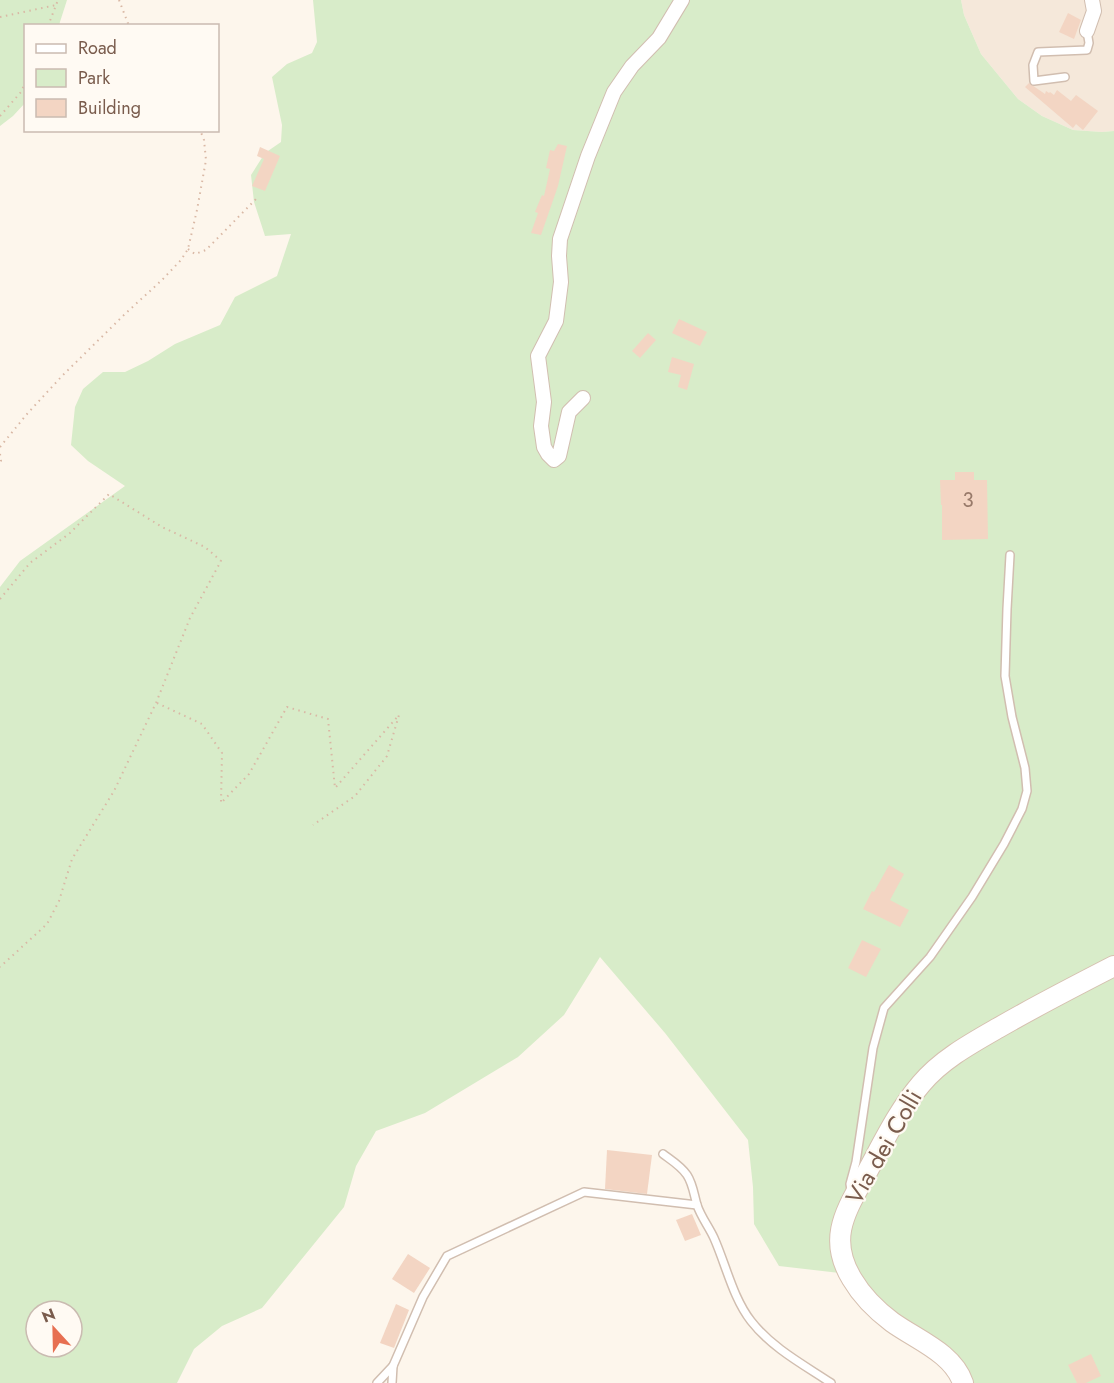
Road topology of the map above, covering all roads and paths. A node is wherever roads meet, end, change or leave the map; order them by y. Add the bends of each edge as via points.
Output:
1 (58, 0) edge
2 (119, 0) edge
3 (682, 0) edge
4 (1092, 0) edge
5 (56, 5) junction
6 (0, 17) edge
7 (49, 24) edge
8 (128, 24) edge
9 (1087, 32) joint
10 (1065, 78) dead end
11 (24, 85) edge
12 (0, 116) edge
13 (201, 132) edge
14 (256, 198) dead end
15 (188, 249) junction
16 (583, 398) dead end
17 (0, 447) edge
18 (0, 454) edge
19 (0, 464) edge
20 (1010, 555) dead end
21 (0, 599) edge
22 (156, 703) junction
23 (313, 825) dead end
24 (1114, 966) edge
25 (0, 967) edge
26 (663, 1154) dead end
27 (853, 1198) junction
28 (697, 1205) junction
29 (393, 1366) junction
30 (377, 1383) edge
31 (392, 1383) edge
32 (831, 1383) edge
33 (963, 1383) edge

1 - 5 path
2 - 8 path
3 - 16 street via 659,38 614,92 560,239 561,282 556,321 538,356 544,447 554,460 559,456 569,412
4 - 9 street via 1094,11
5 - 6 path
5 - 7 path
9 - 10 lane via 1087,51 1038,52 1033,65 1034,81
11 - 12 path
13 - 15 path via 206,160
14 - 15 path via 206,250 195,254
15 - 17 path via 162,280 62,376
18 - 19 path
20 - 27 lane via 1005,676 1027,791 1004,844 972,897 930,957 884,1008 873,1048 850,1184
21 - 22 path via 30,563 70,533 109,494 204,547 221,561 190,618
22 - 23 path via 202,724 222,753 221,803 249,774 287,707 328,719 334,788 399,715 387,756 355,796
22 - 25 path via 114,791 72,859 47,924
24 - 27 main road, Via dei Colli via 1008,1022 935,1069 909,1100
26 - 28 lane via 687,1174
27 - 33 main road, Via dei Colli via 840,1244 842,1262 852,1280 877,1310 951,1362
28 - 29 lane via 584,1192 447,1256 423,1297
28 - 32 lane via 751,1321 792,1358
29 - 30 lane
29 - 31 lane

